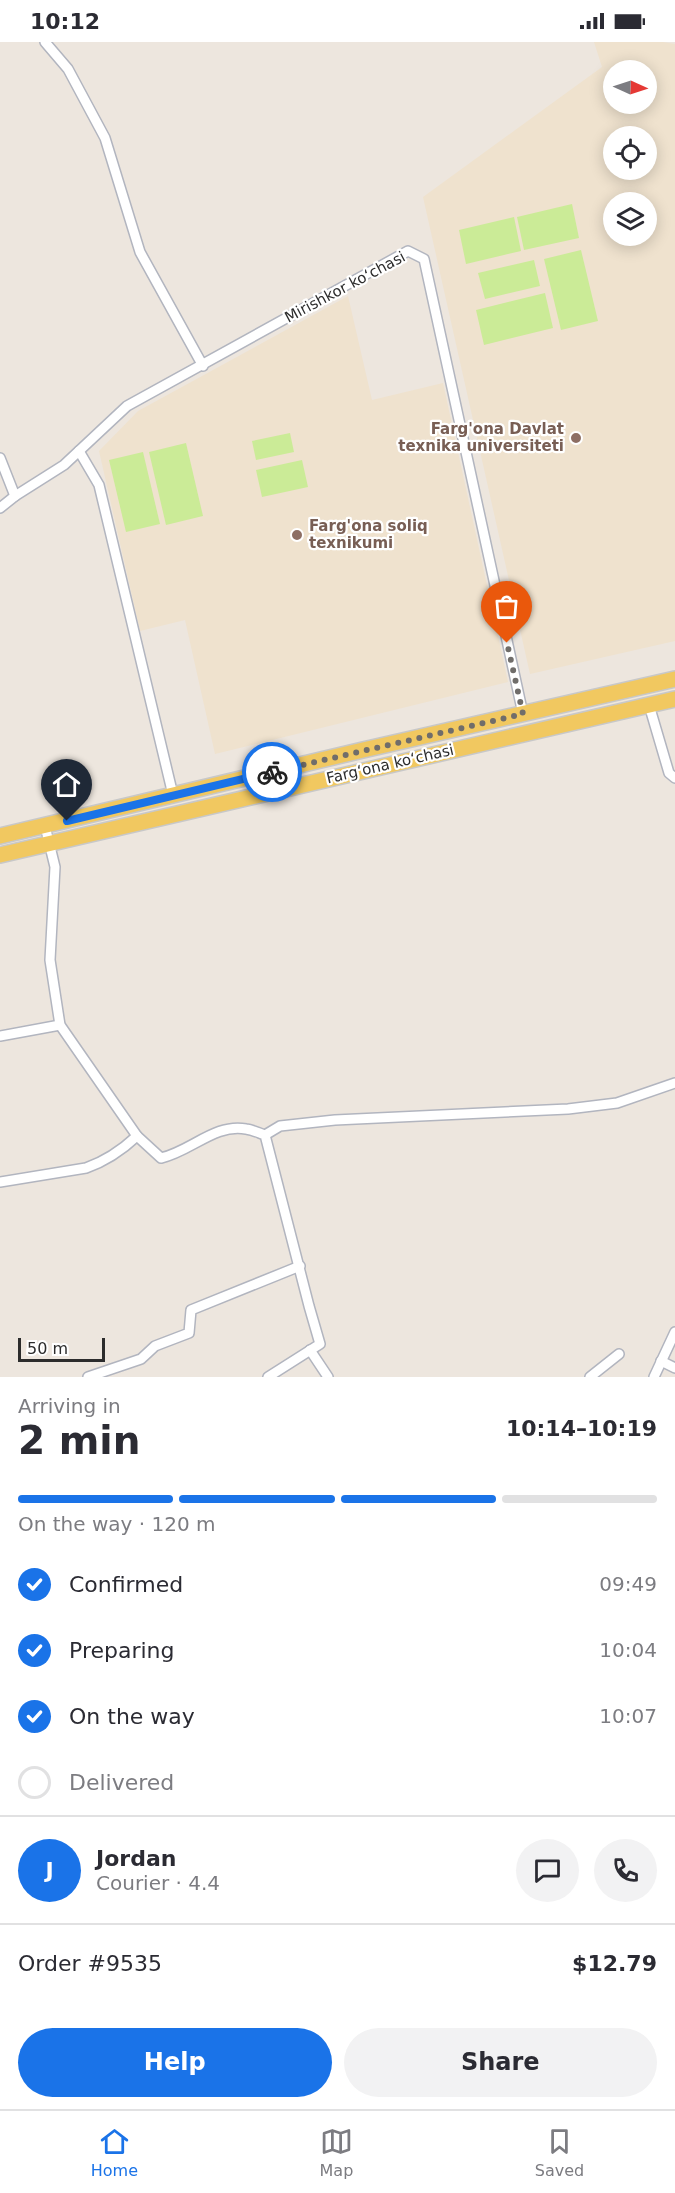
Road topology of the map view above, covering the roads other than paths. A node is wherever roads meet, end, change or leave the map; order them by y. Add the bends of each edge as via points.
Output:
1 (45, 42) edge
2 (203, 366) junction
3 (79, 451) junction
4 (0, 458) edge
5 (15, 496) junction
6 (0, 508) edge
7 (675, 679) edge
8 (675, 699) edge
9 (649, 705) junction
10 (523, 714) junction
11 (453, 731) junction
12 (457, 749) junction
13 (675, 778) edge
14 (173, 795) junction
15 (45, 826) junction
16 (0, 836) edge
17 (49, 843) junction
18 (0, 855) edge
19 (60, 1025) junction
20 (0, 1036) edge
21 (675, 1083) edge
22 (265, 1135) junction
23 (137, 1136) junction
24 (0, 1182) edge
25 (300, 1266) junction
26 (675, 1332) edge
27 (310, 1350) junction
28 (619, 1354) dead end
29 (662, 1361) junction
30 (675, 1368) edge
31 (88, 1377) edge
32 (268, 1377) edge
33 (328, 1377) edge
34 (590, 1377) edge
35 (654, 1377) edge

1 - 2 street via 68,69 105,138 140,252
2 - 3 street, Mirishkor koʻchasi via 127,406
2 - 10 street, Mirishkor koʻchasi via 408,251 424,259
3 - 5 street, Mirishkor koʻchasi
3 - 14 street via 99,484
4 - 5 street
5 - 6 street, Mirishkor koʻchasi
7 - 10 main road, Fargʻona koʻchasi
8 - 9 main road, Fargʻona koʻchasi
9 - 12 main road, Fargʻona koʻchasi
9 - 13 street via 669,773
10 - 11 main road, Fargʻona koʻchasi
11 - 12 main road
11 - 14 main road, Fargʻona koʻchasi
12 - 17 main road, Fargʻona koʻchasi
14 - 15 main road, Fargʻona koʻchasi
15 - 16 main road, Fargʻona koʻchasi
15 - 17 street
17 - 18 main road, Fargʻona koʻchasi
17 - 19 street via 55,867 50,960
19 - 20 street
19 - 23 street
21 - 22 street via 617,1104 335,1120 280,1126
22 - 23 street via 246,1129 225,1129 161,1158
22 - 25 street
23 - 24 street via 99,1164
25 - 27 street via 320,1344
25 - 31 street via 191,1310 189,1333 155,1346 141,1359
26 - 29 street
27 - 32 street
27 - 33 street
28 - 34 street
29 - 30 street
29 - 35 street

